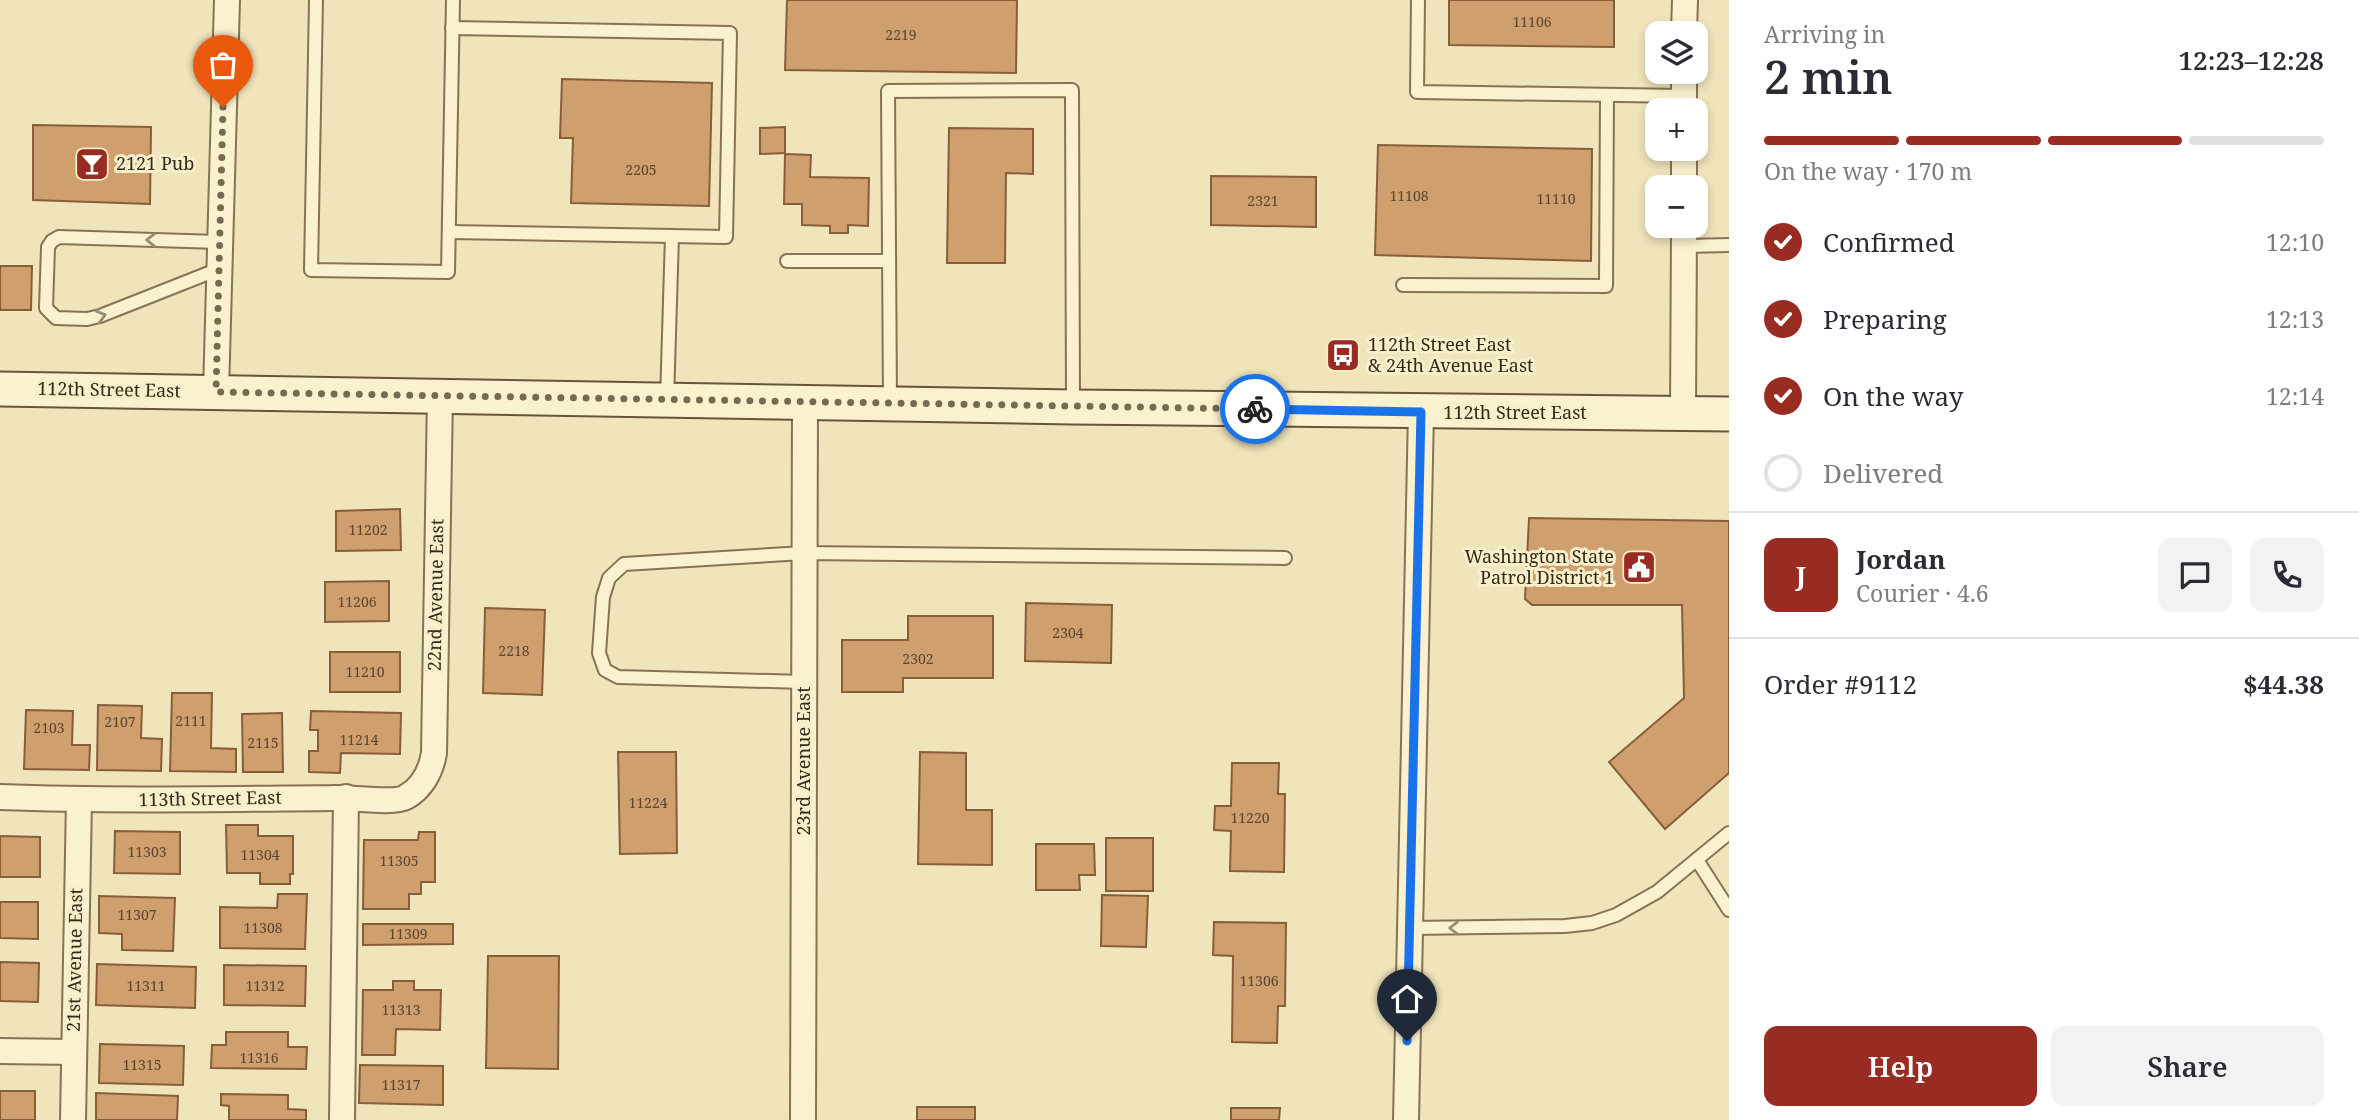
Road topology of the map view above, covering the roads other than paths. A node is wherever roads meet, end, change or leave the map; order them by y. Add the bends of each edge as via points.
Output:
1 (227, 0) edge
2 (316, 0) edge
3 (453, 0) edge
4 (1418, 0) edge
5 (1685, 0) edge
6 (1685, 21) edge
7 (452, 27) junction
8 (1684, 93) edge
9 (1607, 95) junction
10 (449, 232) junction
11 (672, 236) junction
12 (1684, 238) edge
13 (1694, 238) edge
14 (219, 242) junction
15 (1729, 245) edge
16 (787, 261) dead end
17 (890, 261) junction
18 (219, 269) junction
19 (1403, 285) dead end
20 (0, 388) edge
21 (216, 392) junction
22 (440, 396) junction
23 (667, 400) junction
24 (805, 403) junction
25 (890, 404) junction
26 (1073, 407) junction
27 (1421, 412) junction
28 (1683, 414) junction
29 (1729, 414) edge
30 (804, 553) junction
31 (1285, 558) dead end
32 (804, 682) junction
33 (416, 789) joint
34 (0, 797) edge
35 (346, 797) junction
36 (79, 800) junction
37 (1729, 833) edge
38 (1696, 860) junction
39 (1729, 909) edge
40 (1409, 928) junction
41 (0, 1051) edge
42 (74, 1052) junction
43 (73, 1120) edge
44 (342, 1120) edge
45 (803, 1120) edge
46 (1406, 1120) edge

1 - 14 street
2 - 10 lane via 312,270 448,272
3 - 7 lane
4 - 9 lane via 1417,92
5 - 6 street
7 - 10 lane
7 - 11 lane via 730,33 726,237
8 - 9 lane
9 - 19 lane via 1606,286
10 - 11 lane
11 - 23 lane
12 - 28 street
13 - 15 lane
14 - 18 street
14 -> 18 lane via 59,237 48,247 46,308 56,318 87,319
16 - 17 lane
17 - 25 lane
17 - 26 lane via 888,91 1072,90
18 - 21 street
20 - 21 main road, 112th Street East
21 - 22 main road, 112th Street East
22 - 23 main road, 112th Street East
22 - 33 street, 22nd Avenue East via 434,753 426,778
23 - 24 main road, 112th Street East
24 - 25 main road, 112th Street East
24 - 30 street, 23rd Avenue East
25 - 26 main road, 112th Street East
26 - 27 main road, 112th Street East
27 - 28 main road, 112th Street East
27 - 40 street
28 - 29 main road, 112th Street East
30 - 31 lane
30 - 32 street, 23rd Avenue East
30 - 32 lane via 624,564 609,578 603,597 599,653 605,670 618,677
32 - 45 street, 23rd Avenue East
33 - 35 street, 113th Street East via 398,800
34 - 36 street, 113th Street East
35 - 36 street, 113th Street East
35 - 44 street
36 - 42 street, 21st Avenue East
37 - 38 lane
38 - 39 lane
38 -> 40 lane via 1657,892 1592,923
40 - 46 street
41 - 42 street
42 - 43 street, 21st Avenue East

